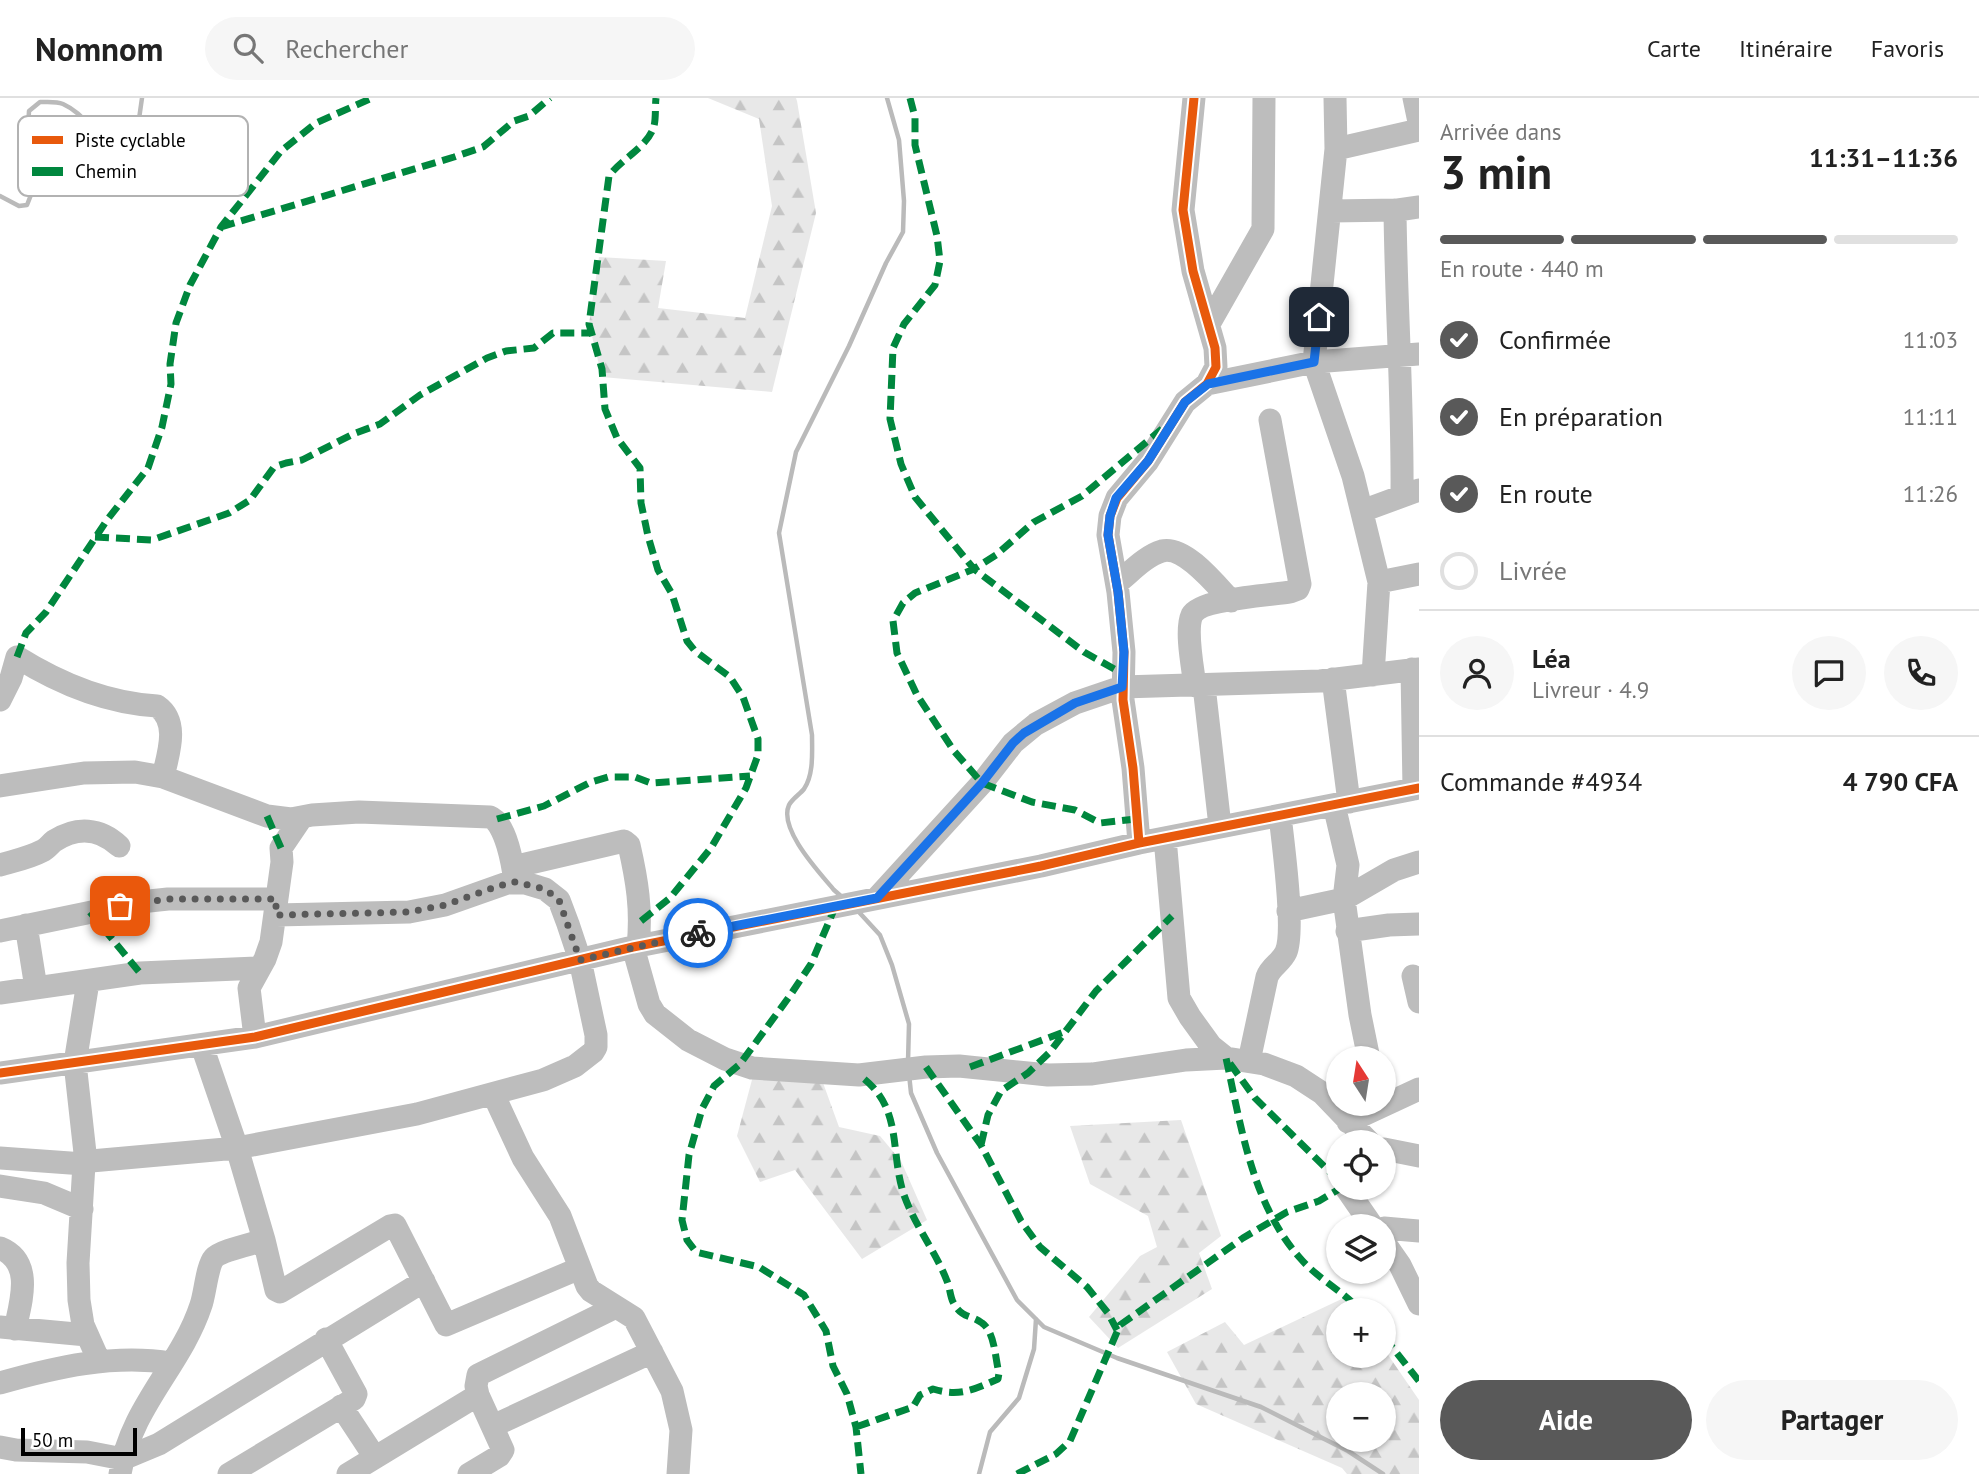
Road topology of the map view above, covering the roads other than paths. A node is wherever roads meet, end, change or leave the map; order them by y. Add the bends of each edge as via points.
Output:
1 (1194, 98) edge
2 (1264, 98) edge
3 (1335, 98) edge
4 (1414, 98) edge
5 (1419, 122) edge
6 (1419, 130) edge
7 (1336, 149) junction
8 (1419, 207) edge
9 (1395, 210) junction
10 (1331, 211) junction
11 (1209, 324) junction
12 (1408, 355) edge
13 (1314, 362) junction
14 (1208, 384) junction
15 (1270, 420) dead end
16 (1410, 493) edge
17 (1362, 511) junction
18 (1419, 574) edge
19 (1379, 582) junction
20 (1117, 583) junction
21 (1231, 601) junction
22 (1416, 669) edge
23 (1373, 675) junction
24 (1333, 679) junction
25 (1200, 685) junction
26 (1122, 687) junction
27 (0, 700) edge
28 (163, 777) junction
29 (0, 786) edge
30 (1416, 788) edge
31 (1341, 804) junction
32 (1280, 816) junction
33 (302, 817) junction
34 (1220, 826) junction
35 (1165, 838) junction
36 (1139, 843) junction
37 (119, 846) dead end
38 (1419, 862) edge
39 (0, 865) edge
40 (514, 875) junction
41 (877, 898) junction
42 (1344, 899) junction
43 (276, 907) junction
44 (1288, 911) junction
45 (1419, 924) edge
46 (26, 925) junction
47 (0, 931) edge
48 (1347, 931) junction
49 (636, 946) junction
50 (580, 960) junction
51 (259, 968) junction
52 (1413, 976) dead end
53 (88, 982) junction
54 (36, 988) junction
55 (0, 993) edge
56 (1419, 1002) edge
57 (255, 1037) junction
58 (202, 1046) junction
59 (1367, 1046) edge
60 (1226, 1058) junction
61 (1249, 1061) junction
62 (75, 1063) junction
63 (0, 1073) edge
64 (1419, 1089) edge
65 (490, 1096) junction
66 (1396, 1099) edge
67 (1356, 1130) edge
68 (237, 1148) junction
69 (1396, 1151) edge
70 (1419, 1156) edge
71 (0, 1158) edge
72 (85, 1163) junction
73 (0, 1186) edge
74 (82, 1209) junction
75 (1396, 1229) edge
76 (1419, 1231) edge
77 (264, 1240) junction
78 (0, 1248) edge
79 (1396, 1259) edge
80 (580, 1268) junction
81 (424, 1281) junction
82 (1418, 1300) edge
83 (616, 1307) junction
84 (7, 1328) edge
85 (87, 1335) junction
86 (326, 1339) junction
87 (652, 1352) junction
88 (99, 1361) junction
89 (171, 1363) junction
90 (0, 1383) edge
91 (478, 1395) junction
92 (341, 1406) junction
93 (493, 1426) junction
94 (0, 1447) edge
95 (374, 1456) junction
96 (121, 1466) edge
97 (484, 1470) edge
98 (233, 1473) edge
99 (348, 1474) edge
100 (678, 1474) edge

1 - 11 street via 1183,210 1193,271
2 - 11 street via 1263,229
3 - 7 street
4 - 5 street
6 - 7 street
7 - 10 street
8 - 9 street
9 - 10 street
9 - 12 street
10 - 13 street
11 - 14 street via 1216,367
12 - 13 street
12 - 16 street via 1402,405
13 - 14 street
13 - 17 street
14 - 20 street via 1185,402 1148,461 1116,498 1108,535
15 - 21 street via 1300,584 1290,592
16 - 17 street
17 - 19 street
18 - 19 street
19 - 23 street
20 - 21 street via 1162,551 1174,551 1196,564
20 - 26 street via 1124,652
21 - 25 street via 1209,604 1192,615 1190,636
22 - 23 street
22 - 30 street
23 - 24 street
24 - 25 street
24 - 31 street
25 - 26 street
25 - 34 street
26 - 36 street
26 - 41 street via 1075,703 1024,733
27 - 28 street via 18,657 88,693 157,706 170,727
28 - 29 street via 135,772 84,773
28 - 33 street via 267,816
30 - 31 street
31 - 32 street
31 - 42 street via 1348,866
32 - 34 street
32 - 44 street
33 - 40 street via 359,812 491,817 499,822
33 - 43 street via 281,848
34 - 35 street
35 - 36 street
35 - 60 street via 1179,998 1211,1046
36 - 41 street
37 - 39 street via 104,834 80,831 54,841 41,852
38 - 42 street via 1394,870
40 - 43 street via 498,886 445,905 409,912
40 - 49 street via 624,841 629,845 639,891 641,921
40 - 50 street via 559,900
41 - 49 street
42 - 44 street
42 - 48 street
43 - 46 street via 168,899
43 - 51 street via 271,942
44 - 61 street via 1288,947 1267,977
45 - 48 street
46 - 47 street
46 - 54 street
48 - 59 street
49 - 50 street
49 - 60 street via 655,1014 688,1040 752,1068 859,1075 959,1066 1048,1075
50 - 57 street
50 - 65 street via 596,1035 593,1052 543,1080
51 - 53 street via 140,973
51 - 57 street via 250,988
52 - 56 street
53 - 54 street
53 - 62 street
54 - 55 street
57 - 58 street
58 - 62 street
58 - 68 street
60 - 61 street
61 - 67 street via 1296,1076 1322,1093
62 - 63 street
62 - 72 street
64 - 66 street
65 - 68 street via 368,1125
65 - 80 street via 560,1216
68 - 72 street
68 - 77 street
69 - 70 street
71 - 72 street
72 - 74 street
73 - 74 street via 44,1193
74 - 85 street via 79,1300
75 - 76 street
77 - 81 street via 280,1292 395,1225
77 - 89 street via 214,1258 201,1305
78 - 84 street via 16,1257 20,1266 21,1301
79 - 82 street
80 - 81 street via 446,1325
80 - 83 street via 591,1291
81 - 86 street
83 - 87 street via 634,1318
83 - 91 street via 482,1372 476,1378
84 - 85 street
85 - 88 street
86 - 92 street via 356,1394
86 - 96 street
87 - 93 street
87 - 100 street via 676,1403 681,1443
88 - 89 street
88 - 90 street
89 - 96 street via 133,1429
91 - 93 street
91 - 95 street
92 - 95 street
92 - 98 street
93 - 97 street via 503,1450
94 - 96 street via 87,1452
95 - 99 street

